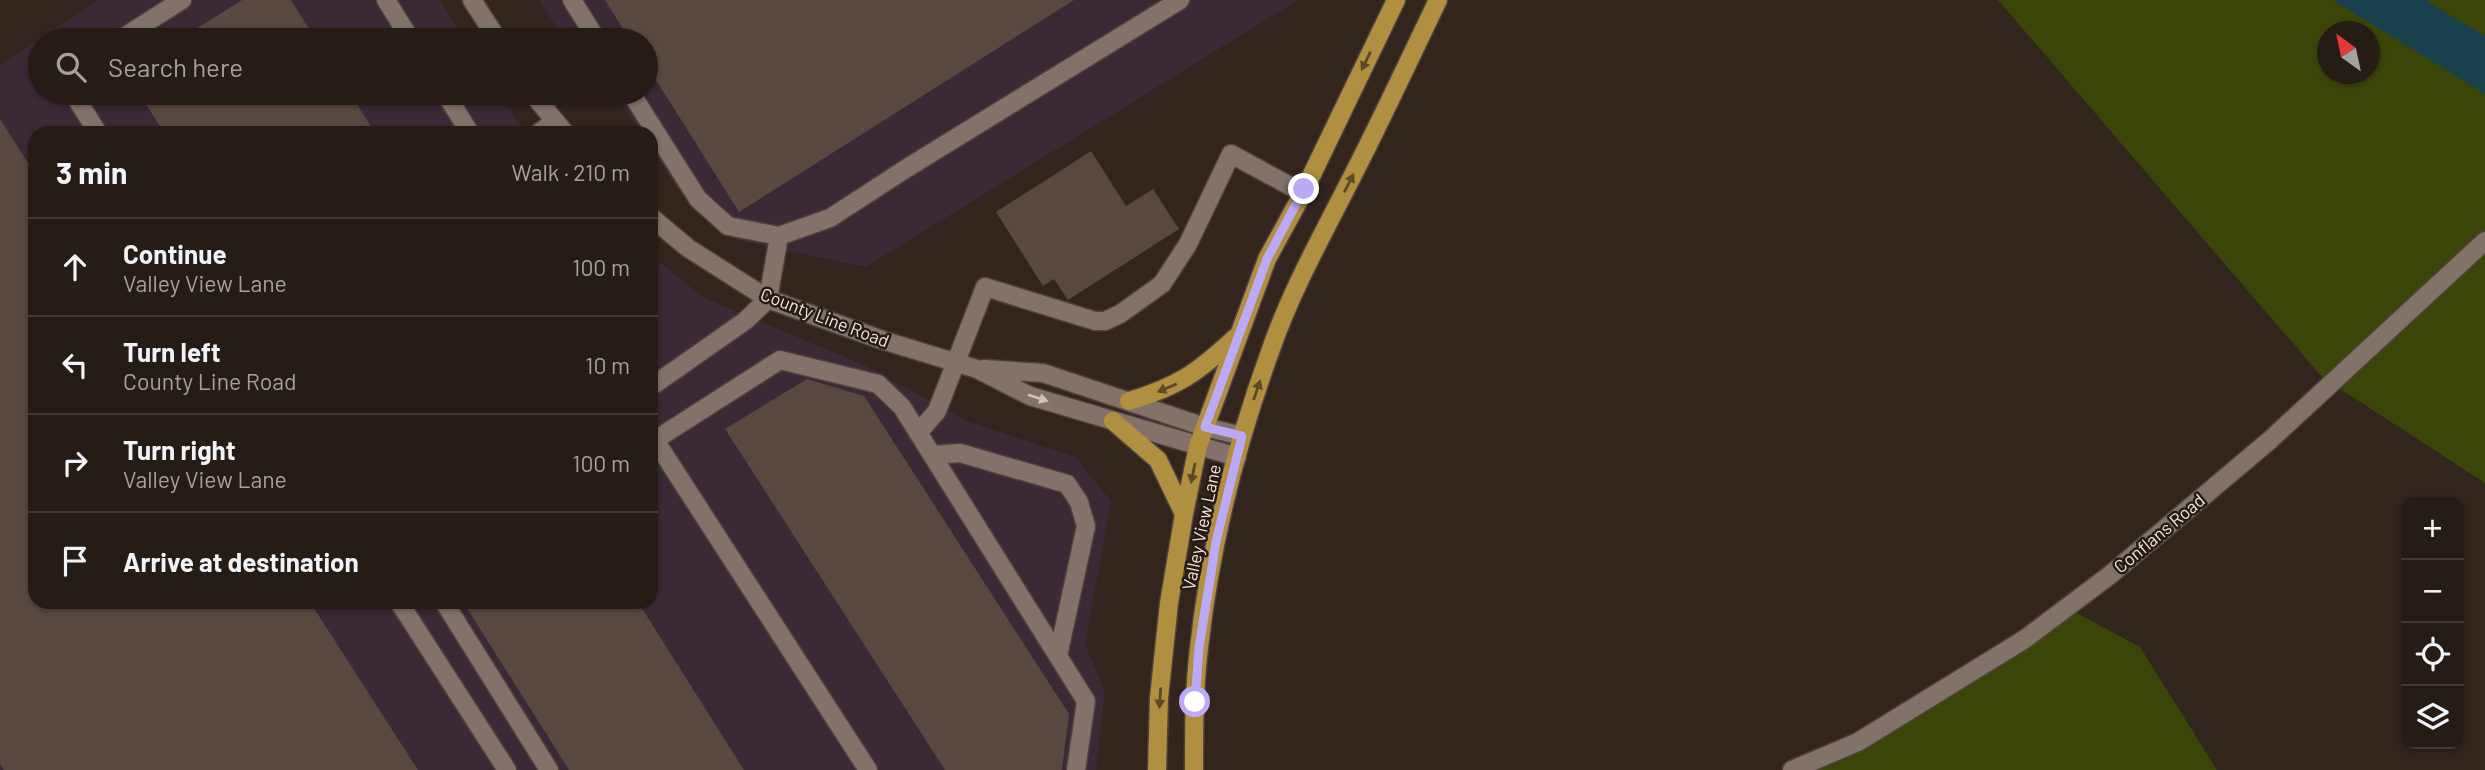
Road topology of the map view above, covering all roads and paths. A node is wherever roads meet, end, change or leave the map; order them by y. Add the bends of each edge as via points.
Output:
1 (182, 0) edge
2 (386, 0) edge
3 (472, 0) edge
4 (572, 0) edge
5 (1180, 0) edge
6 (1396, 0) edge
7 (1438, 0) edge
8 (138, 28) edge
9 (404, 28) edge
10 (490, 28) edge
11 (590, 28) edge
12 (80, 105) edge
13 (452, 105) edge
14 (542, 105) edge
15 (639, 105) edge
16 (94, 126) edge
17 (466, 126) edge
18 (559, 126) edge
19 (652, 126) edge
20 (658, 136) edge
21 (1303, 193) junction
22 (658, 223) edge
23 (779, 236) junction
24 (2485, 241) edge
25 (768, 299) junction
26 (1238, 334) junction
27 (956, 362) junction
28 (977, 369) junction
29 (658, 382) edge
30 (1129, 401) junction
31 (1114, 421) junction
32 (1205, 427) junction
33 (918, 433) junction
34 (658, 434) edge
35 (1242, 436) junction
36 (658, 445) edge
37 (1198, 446) junction
38 (932, 455) junction
39 (1237, 457) junction
40 (1184, 514) junction
41 (404, 609) edge
42 (448, 609) edge
43 (1058, 656) junction
44 (1158, 743) junction
45 (507, 770) edge
46 (548, 770) edge
47 (868, 770) edge
48 (1076, 770) edge
49 (1150, 770) edge
50 (1157, 770) edge
51 (1194, 770) edge
52 (1792, 770) edge

1 - 8 street
2 - 9 street
3 - 10 street
4 - 11 street
5 - 23 street via 830,218
6 -> 21 main road, Valley View Lane
35 -> 7 main road, Valley View Lane via 1271,347 1296,291
12 - 16 street
13 - 17 street
14 - 18 street
15 - 19 street
20 - 23 street via 698,199 728,226
21 - 26 main road, Valley View Lane via 1267,259
21 - 27 street via 1231,154 1188,244 1162,284 1141,301 1105,321 1095,321 985,287
22 - 25 street, County Line Road via 688,248
23 - 25 street
24 - 52 street, Conflans Road via 2270,440 2110,575 2025,639 1858,742
25 - 27 street, County Line Road
25 - 29 street via 745,321
26 -> 30 main road via 1204,367 1173,386
26 - 32 main road, Valley View Lane
27 - 28 street, County Line Road
27 - 33 street via 937,411
28 - 30 street, County Line Road via 1043,373
28 -> 31 street, County Line Road via 1030,396
30 - 32 street, County Line Road
31 - 37 street, County Line Road
31 - 40 main road via 1158,460
32 - 35 street, County Line Road
32 - 37 main road, Valley View Lane
33 - 34 street via 902,407 877,384 780,360
33 - 38 street
35 - 39 main road, Valley View Lane
36 - 47 street
37 - 39 street, County Line Road
37 -> 40 main road, Valley View Lane
38 - 43 street
38 - 43 street via 960,453 1067,484 1079,502 1086,526
39 - 51 main road, Valley View Lane via 1216,542 1199,648
40 -> 44 main road, Valley View Lane via 1169,603
41 - 45 street
42 - 46 street
43 - 48 street via 1086,701
44 - 49 main road
44 - 50 main road, Valley View Lane

